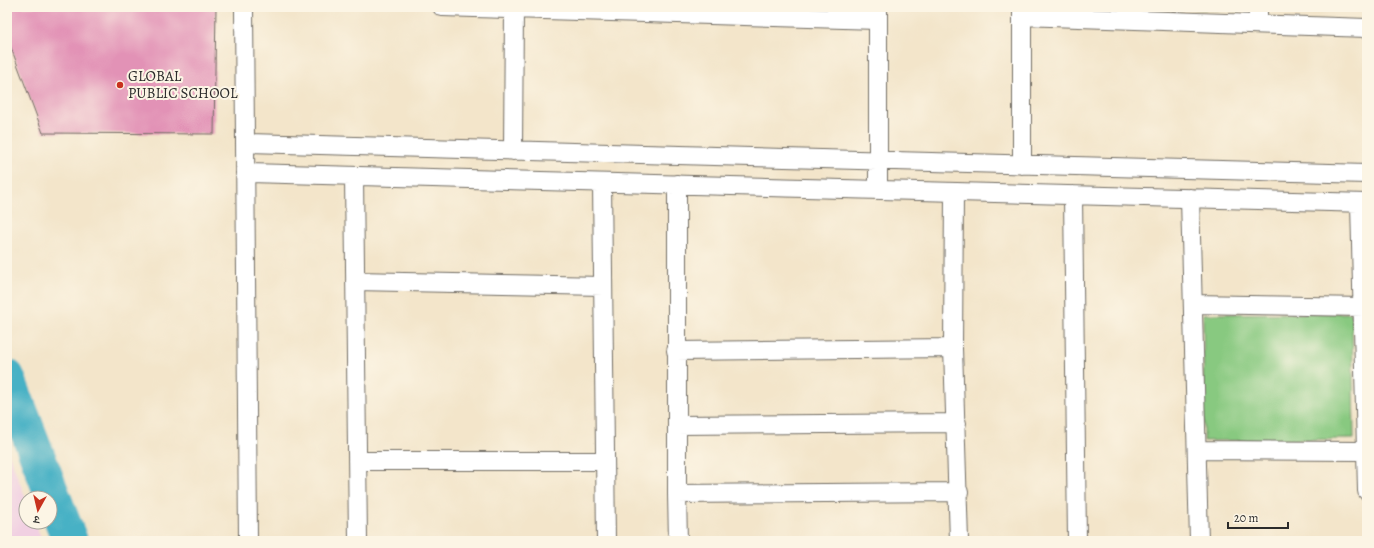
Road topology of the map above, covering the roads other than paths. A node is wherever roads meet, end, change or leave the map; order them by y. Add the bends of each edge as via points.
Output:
1 (244, 7) edge
2 (442, 7) edge
3 (514, 8) edge
4 (734, 11) edge
5 (1022, 12) edge
6 (878, 13) edge
7 (1258, 16) edge
8 (1367, 28) edge
9 (245, 143) junction
10 (513, 151) junction
11 (878, 160) junction
12 (1022, 165) junction
13 (245, 173) junction
14 (1367, 174) edge
15 (354, 176) junction
16 (602, 182) junction
17 (677, 184) junction
18 (878, 190) junction
19 (954, 192) junction
20 (1073, 195) junction
21 (1190, 198) junction
22 (1364, 203) edge
23 (355, 280) junction
24 (603, 286) junction
25 (1193, 304) junction
26 (1363, 307) junction
27 (953, 348) junction
28 (676, 351) junction
29 (957, 423) junction
30 (676, 425) junction
31 (1196, 450) junction
32 (1366, 451) junction
33 (357, 461) junction
34 (605, 461) junction
35 (1367, 491) edge
36 (959, 492) junction
37 (677, 494) junction
38 (248, 541) edge
39 (358, 541) edge
40 (606, 541) edge
41 (678, 541) edge
42 (959, 541) edge
43 (1077, 541) edge
44 (1199, 541) edge

1 - 9 street
2 - 3 street
3 - 4 street
3 - 10 street
4 - 6 street
5 - 7 street
5 - 12 street
6 - 11 street
7 - 8 street
9 - 10 street
9 - 13 street
10 - 11 street
11 - 12 street
11 - 18 street
12 - 14 street
13 - 15 street
13 - 38 street
15 - 16 street
15 - 23 street
16 - 17 street
16 - 24 street
17 - 18 street
17 - 28 street
18 - 19 street
19 - 20 street
19 - 27 street
20 - 21 street
20 - 43 street
21 - 22 street
21 - 25 street
22 - 26 street
23 - 24 street
23 - 33 street
24 - 34 street
25 - 26 street
25 - 31 street
26 - 32 street
27 - 28 street
27 - 29 street
28 - 30 street
29 - 30 street
29 - 36 street
30 - 37 street
31 - 32 street
31 - 44 street
32 - 35 street
33 - 34 street
33 - 39 street
34 - 40 street
36 - 37 street
36 - 42 street
37 - 41 street

